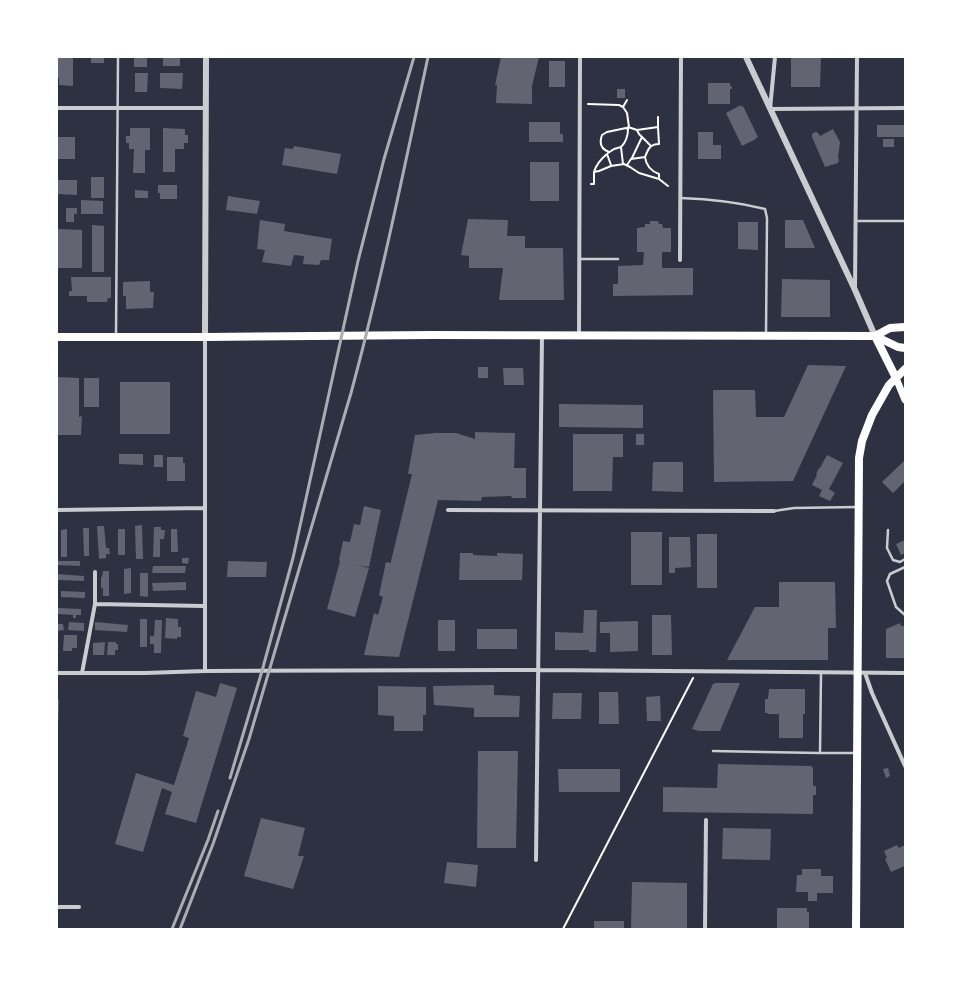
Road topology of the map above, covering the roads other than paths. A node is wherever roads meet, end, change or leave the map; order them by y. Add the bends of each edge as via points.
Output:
1 (118, 57) edge
2 (206, 57) edge
3 (580, 57) edge
4 (681, 57) edge
5 (746, 57) edge
6 (775, 57) edge
7 (857, 57) edge
8 (57, 108) edge
9 (118, 108) junction
10 (206, 108) junction
11 (857, 108) junction
12 (905, 108) edge
13 (770, 109) junction
14 (680, 198) junction
15 (856, 221) junction
16 (905, 221) edge
17 (579, 259) junction
18 (618, 259) dead end
19 (680, 260) dead end
20 (855, 290) junction
21 (905, 327) edge
22 (542, 335) junction
23 (579, 335) junction
24 (766, 336) junction
25 (875, 336) junction
26 (57, 337) edge
27 (116, 337) junction
28 (205, 337) junction
29 (905, 348) edge
30 (905, 369) edge
31 (896, 378) junction
32 (905, 400) edge
33 (858, 507) junction
34 (205, 508) junction
35 (57, 510) edge
36 (448, 510) dead end
37 (540, 510) junction
38 (774, 511) joint
39 (888, 530) dead end
40 (905, 559) edge
41 (905, 567) edge
42 (95, 572) dead end
43 (95, 604) junction
44 (204, 606) junction
45 (905, 615) edge
46 (538, 670) junction
47 (205, 671) junction
48 (57, 673) edge
49 (82, 673) junction
50 (820, 673) junction
51 (861, 673) junction
52 (905, 673) edge
53 (713, 751) dead end
54 (820, 753) junction
55 (857, 753) junction
56 (905, 766) edge
57 (706, 820) dead end
58 (536, 860) dead end
59 (57, 907) edge
60 (79, 907) dead end
61 (705, 929) edge
62 (856, 929) edge

1 - 9 lane
2 - 10 street
3 - 17 street
4 - 14 street
5 - 13 street
6 - 13 street
7 - 11 street
8 - 9 street
9 - 10 street
9 - 27 lane
10 - 28 street
11 - 12 street
11 - 13 street
11 - 15 street
13 - 20 street
14 - 19 street
14 - 24 lane via 707,199 765,209
15 - 16 lane
15 - 20 street
17 - 18 lane
17 - 23 street
20 - 25 street
21 - 25 main road via 890,328
22 - 23 main road
22 - 28 main road
22 - 37 street
23 - 24 main road
24 - 25 main road
25 - 29 main road
25 - 31 main road
26 - 27 main road
27 - 28 main road
28 - 34 street
30 - 31 main road
31 - 32 main road
31 - 33 main road via 889,385 872,415 862,441
33 - 38 lane via 794,508
33 - 51 main road
34 - 35 street
34 - 44 street
36 - 37 street
37 - 38 street
37 - 46 street
39 - 40 lane via 887,548 893,560 900,562
41 - 45 lane via 890,574 887,581 896,607
42 - 43 street
43 - 44 street
43 - 49 street
44 - 47 street
46 - 47 street
46 - 50 street
46 - 58 street
47 - 49 street
48 - 49 street
50 - 51 street
50 - 54 lane
51 - 52 street
51 - 55 main road
51 - 56 street
53 - 54 lane
54 - 55 lane
55 - 62 main road
57 - 61 street
59 - 60 street

